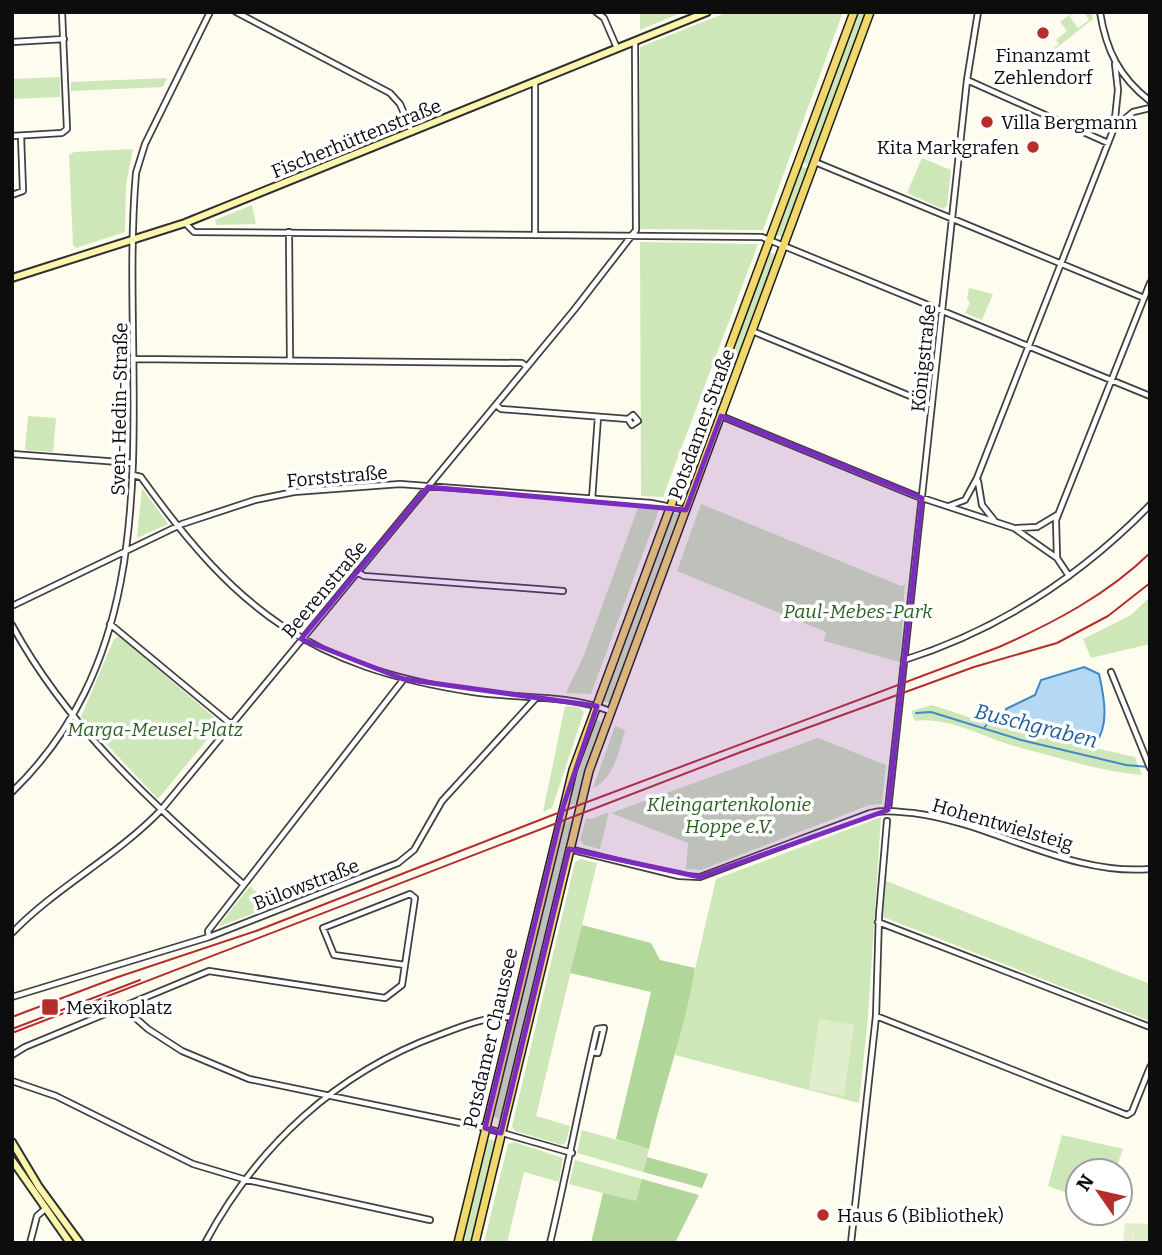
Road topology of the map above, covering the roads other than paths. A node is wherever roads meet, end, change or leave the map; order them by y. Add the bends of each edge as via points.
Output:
1 (62, 12) edge
2 (211, 12) edge
3 (236, 12) edge
4 (596, 12) edge
5 (707, 12) edge
6 (855, 12) edge
7 (870, 12) edge
8 (978, 12) edge
9 (1100, 12) edge
10 (64, 39) junction
11 (12, 41) edge
12 (635, 41) junction
13 (617, 48) junction
14 (1115, 64) junction
15 (967, 80) junction
16 (535, 82) junction
17 (1150, 101) edge
18 (1150, 108) edge
19 (1114, 128) junction
20 (412, 133) junction
21 (12, 136) edge
22 (21, 136) junction
23 (1108, 143) junction
24 (815, 162) junction
25 (12, 195) edge
26 (951, 219) junction
27 (186, 223) junction
28 (289, 232) junction
29 (535, 235) junction
30 (631, 236) junction
31 (134, 240) junction
32 (770, 240) junction
33 (784, 245) junction
34 (1061, 264) junction
35 (12, 278) edge
36 (1150, 283) edge
37 (1144, 298) junction
38 (942, 310) junction
39 (752, 331) junction
40 (1028, 346) junction
41 (134, 359) junction
42 (290, 361) junction
43 (527, 367) junction
44 (1112, 380) junction
45 (1150, 396) edge
46 (496, 405) junction
47 (932, 405) junction
48 (721, 416) junction
49 (598, 417) junction
50 (628, 419) dead end
51 (12, 454) edge
52 (133, 463) junction
53 (133, 475) junction
54 (977, 478) junction
55 (428, 487) junction
56 (922, 498) junction
57 (592, 499) junction
58 (671, 505) junction
59 (1150, 505) edge
60 (949, 506) junction
61 (686, 510) junction
62 (1059, 512) junction
63 (995, 521) junction
64 (176, 527) junction
65 (1014, 528) junction
66 (128, 548) junction
67 (1057, 558) junction
68 (357, 572) junction
69 (1069, 576) junction
70 (563, 591) dead end
71 (12, 606) edge
72 (110, 624) junction
73 (12, 625) edge
74 (301, 639) junction
75 (904, 660) junction
76 (1111, 672) dead end
77 (403, 679) junction
78 (536, 698) junction
79 (597, 705) junction
80 (611, 711) junction
81 (72, 715) junction
82 (232, 724) junction
83 (1150, 768) edge
84 (12, 792) edge
85 (161, 810) junction
86 (888, 810) junction
87 (887, 821) dead end
88 (554, 842) joint
89 (569, 849) junction
90 (1150, 869) edge
91 (243, 884) junction
92 (878, 922) junction
93 (12, 933) edge
94 (209, 937) junction
95 (405, 965) junction
96 (15, 997) edge
97 (122, 1006) junction
98 (876, 1016) junction
99 (512, 1017) junction
100 (1150, 1027) edge
101 (592, 1052) junction
102 (12, 1055) edge
103 (1150, 1067) edge
104 (12, 1081) edge
105 (326, 1097) junction
106 (485, 1128) junction
107 (501, 1133) junction
108 (12, 1142) edge
109 (572, 1153) junction
110 (12, 1160) edge
111 (243, 1179) junction
112 (45, 1209) junction
113 (430, 1220) dead end
114 (30, 1243) edge
115 (70, 1243) edge
116 (80, 1243) edge
117 (205, 1243) edge
118 (458, 1243) edge
119 (475, 1243) edge
120 (550, 1243) edge
121 (851, 1243) edge

1 - 10 street
2 - 31 street, Sven-Hedin-Straße via 140,157
3 - 20 street via 390,93
4 - 13 street via 604,18
5 - 12 street, Fischerhüttenstraße
6 - 32 main road, Potsdamer Straße
7 - 24 main road, Potsdamer Straße
8 - 15 street, Königstraße
9 - 14 street
10 - 11 street
10 - 22 street via 67,130
12 - 13 street, Fischerhüttenstraße
12 - 30 street via 636,230
13 - 16 street, Fischerhüttenstraße
14 - 17 street
14 - 19 street
15 - 23 street
15 - 26 street, Königstraße
16 - 20 street, Fischerhüttenstraße
16 - 29 street
18 - 19 street via 1123,118
19 - 23 street
20 - 27 street, Fischerhüttenstraße
21 - 22 street
22 - 25 street via 23,191
23 - 34 street
24 - 26 street
24 - 33 main road, Potsdamer Straße
26 - 34 street
26 - 38 street, Königstraße
27 - 28 street via 194,232
27 - 31 street, Fischerhüttenstraße
28 - 29 street
28 - 42 street
29 - 30 street
30 - 32 street
30 - 43 street, Beerenstraße
31 - 35 street, Fischerhüttenstraße
31 - 41 street, Sven-Hedin-Straße
32 - 33 street
32 - 58 main road, Potsdamer Straße
33 - 38 street
33 - 39 main road, Potsdamer Straße
34 - 37 street
34 - 40 street
36 - 37 street
37 - 44 street
38 - 40 street
38 - 47 street, Königstraße
39 - 47 street
39 - 48 main road, Potsdamer Straße
40 - 44 street
40 - 54 street
41 - 42 street
41 - 52 street, Sven-Hedin-Straße
42 - 43 street via 522,363
43 - 46 street, Beerenstraße
44 - 45 street
44 - 62 street
46 - 49 street
46 - 55 street, Beerenstraße
47 - 56 street, Königstraße
48 - 56 street
48 - 61 main road, Potsdamer Straße
49 - 50 street
49 - 57 street
51 - 52 street
52 - 53 street, Sven-Hedin-Straße
53 - 64 street via 141,477
53 - 66 street, Sven-Hedin-Straße
54 - 60 street via 965,500
54 - 63 street via 982,505
55 - 57 street, Forststraße
55 - 64 street, Forststraße via 373,484 294,492 214,512
55 - 68 street, Beerenstraße
56 - 60 street
56 - 75 street, Königstraße
57 - 58 street, Forststraße
58 - 61 street, Forststraße
58 - 79 main road, Potsdamer Straße
59 - 69 street
60 - 63 street
61 - 80 main road, Potsdamer Straße
62 - 65 street via 1037,527
62 - 67 street via 1054,531
63 - 65 street
64 - 66 street, Forststraße
64 - 74 street via 229,584
65 - 67 street
66 - 71 street, Forststraße
66 - 72 street, Sven-Hedin-Straße
67 - 69 street
68 - 70 street
68 - 74 street, Beerenstraße
69 - 75 street via 978,632
72 - 81 street, Sven-Hedin-Straße
72 - 82 street
73 - 81 street
74 - 77 street via 352,664
74 - 82 street, Beerenstraße
75 - 86 street, Königstraße
76 - 83 street
77 - 78 street
77 - 91 street
78 - 79 street
78 - 94 street, Bülowstraße via 442,801 407,857
79 - 80 street
79 - 88 main road, Potsdamer Straße
80 - 89 main road, Potsdamer Straße via 584,786
81 - 84 street, Sven-Hedin-Straße via 49,753
81 - 85 street
82 - 85 street, Beerenstraße
85 - 91 street
85 - 93 street, Beerenstraße via 120,849
86 - 89 street, Hohentwielsteig via 700,877
86 - 90 street, Hohentwielsteig via 947,819 1089,863
87 - 92 street
88 - 99 main road, Potsdamer Chaussee
89 - 107 main road, Potsdamer Chaussee
91 - 94 street via 208,932
92 - 98 street
92 - 100 street
94 - 96 street, Bülowstraße
95 - 95 street via 415,898 410,894 323,928 334,955
95 - 97 street via 402,985 385,998 209,971
97 - 102 street
97 - 105 street via 157,1036 202,1061 248,1079
98 - 103 street via 1129,1114
98 - 121 street
99 - 105 street via 477,1022 424,1040 386,1058
99 - 106 main road, Potsdamer Chaussee
101 - 101 street via 597,1029 604,1028 601,1049
101 - 109 street
104 - 111 street via 56,1096 193,1164
105 - 106 street
105 - 111 street
106 - 107 street
106 - 118 main road, Potsdamer Chaussee
107 - 109 street
107 - 119 main road, Potsdamer Chaussee
108 - 116 street
109 - 120 street
110 - 112 street
111 - 113 street
111 - 117 street
112 - 114 street via 37,1216
112 - 115 street

